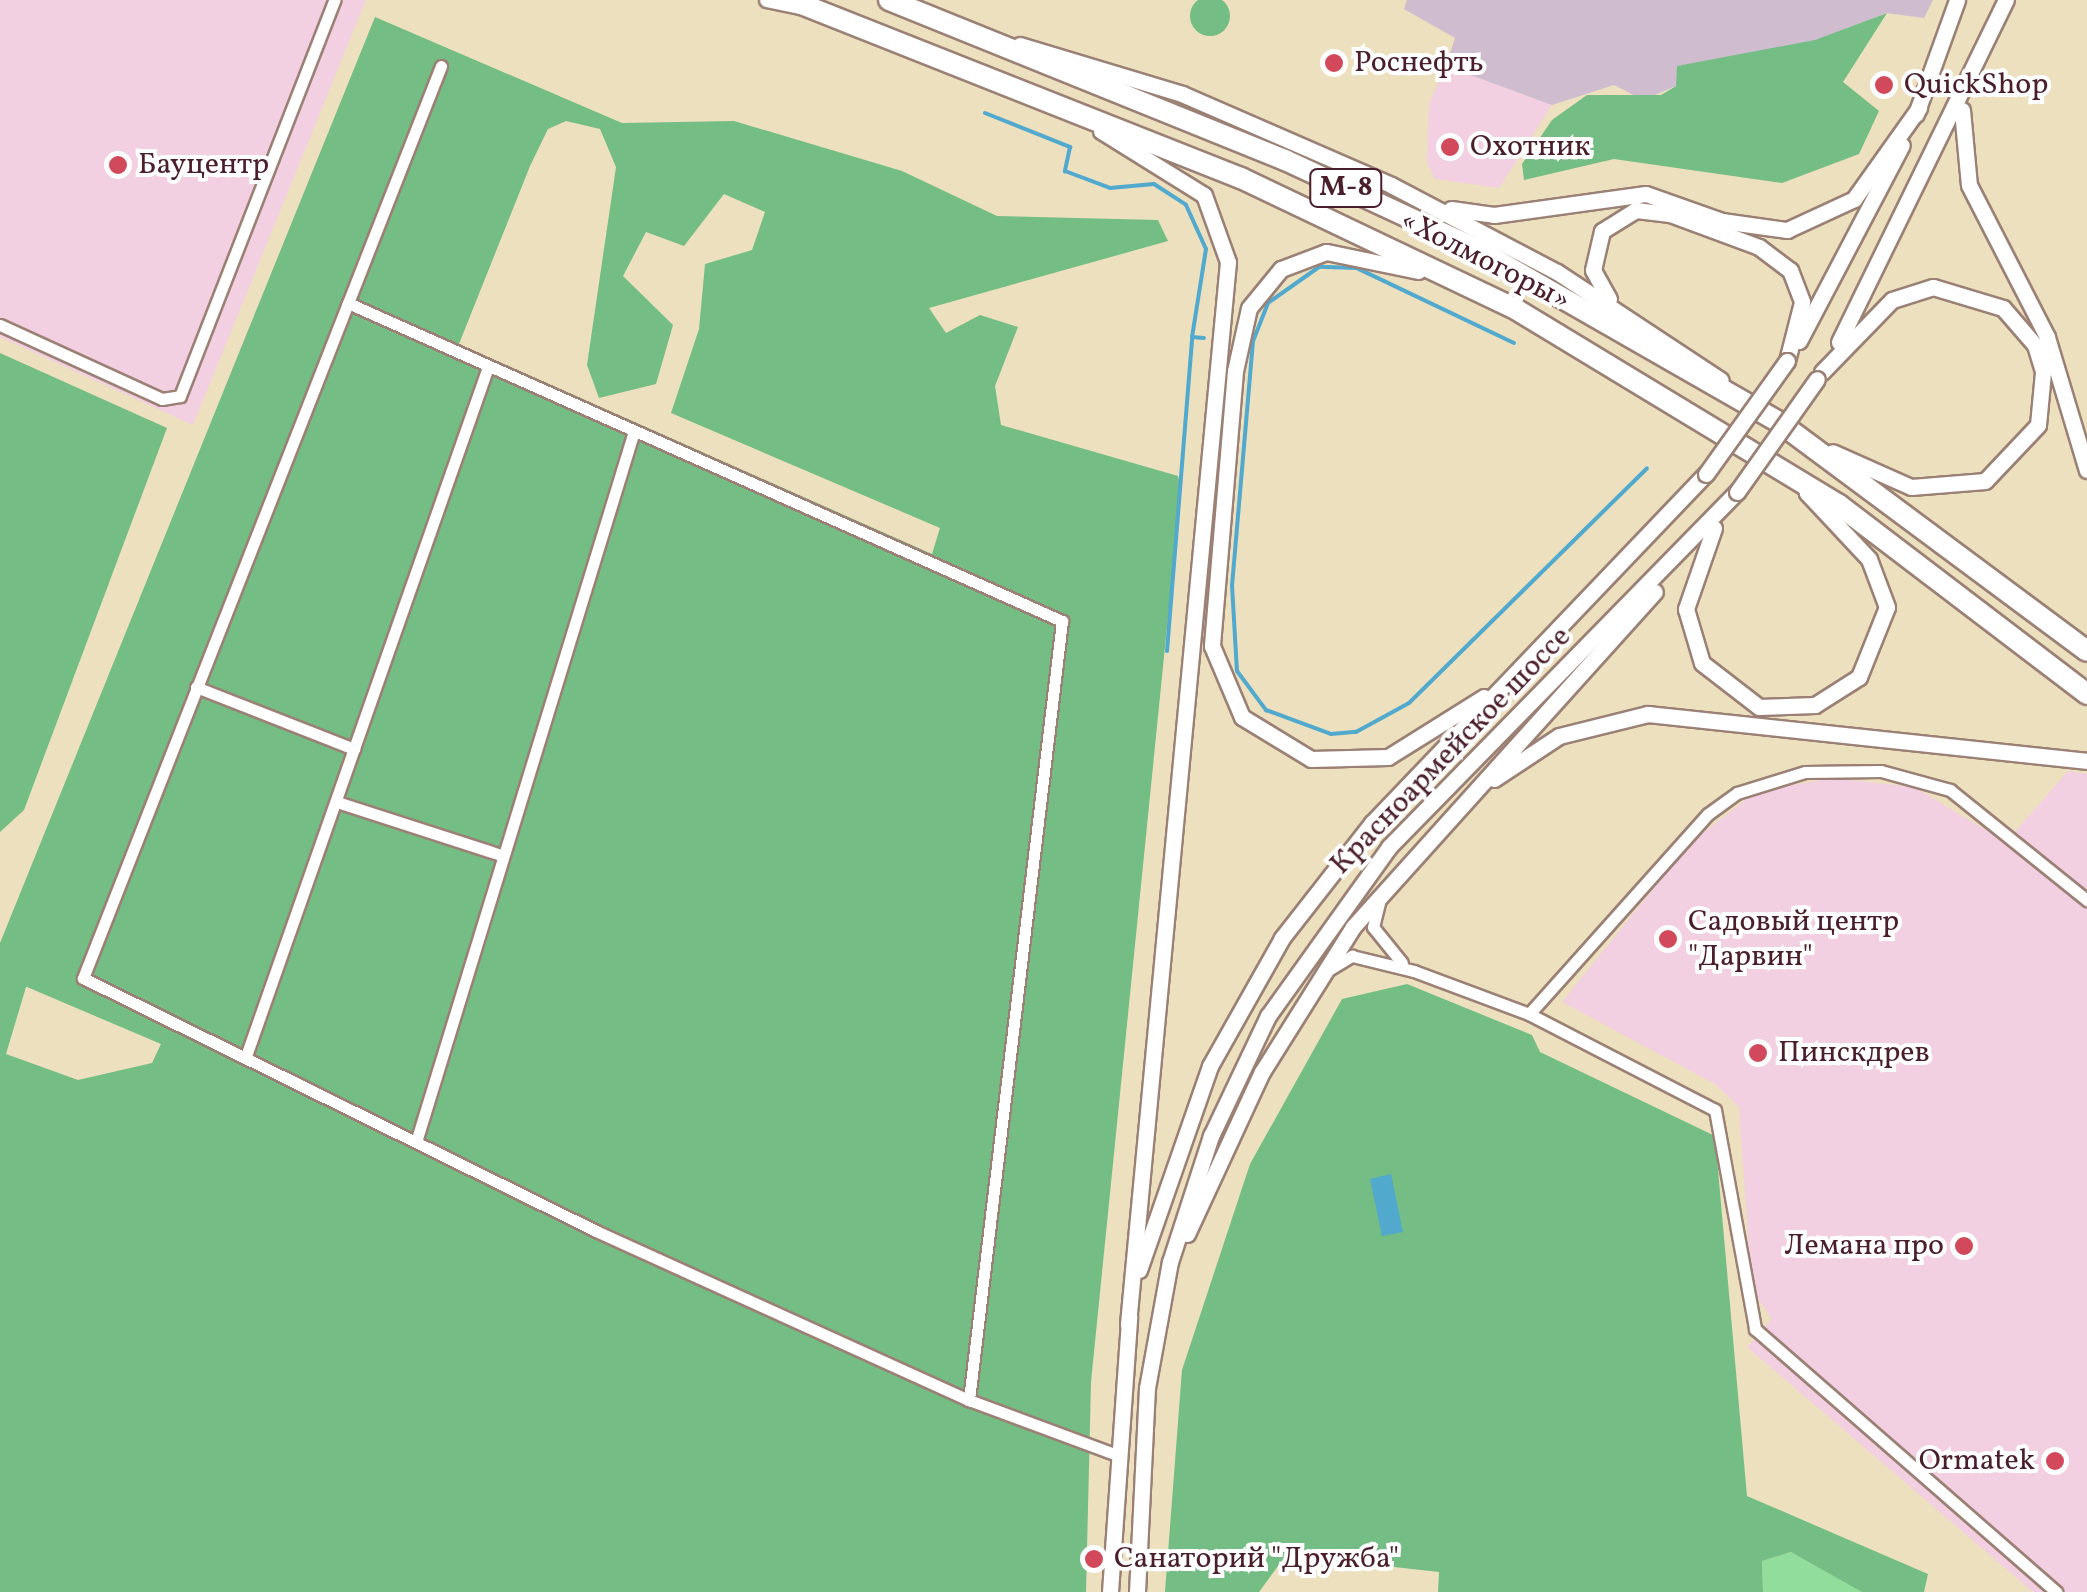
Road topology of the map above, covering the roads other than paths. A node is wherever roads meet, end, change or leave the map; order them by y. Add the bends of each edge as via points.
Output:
1 (334, 0) edge
2 (767, 0) edge
3 (791, 0) edge
4 (889, 0) edge
5 (905, 0) edge
6 (1957, 0) edge
7 (2006, 0) edge
8 (817, 10) junction
9 (949, 23) junction
10 (974, 32) junction
11 (441, 66) dead end
12 (1968, 82) junction
13 (1014, 88) junction
14 (1919, 108) junction
15 (1417, 198) junction
16 (348, 303) junction
17 (1512, 307) junction
18 (1628, 315) junction
19 (0, 325) edge
20 (1787, 361) junction
21 (488, 366) junction
22 (1819, 375) junction
23 (1774, 419) junction
24 (634, 432) junction
25 (1755, 450) junction
26 (2087, 470) edge
27 (1734, 496) junction
28 (1697, 537) junction
29 (1550, 644) junction
30 (2087, 652) edge
31 (196, 687) junction
32 (2087, 694) edge
33 (354, 749) junction
34 (2087, 762) edge
35 (337, 802) junction
36 (1448, 816) junction
37 (501, 855) junction
38 (1392, 877) junction
39 (2087, 900) edge
40 (1414, 970) junction
41 (1313, 983) junction
42 (1529, 1014) junction
43 (246, 1056) junction
44 (416, 1142) junction
45 (1158, 1317) junction
46 (1128, 1324) junction
47 (969, 1400) junction
48 (1114, 1454) junction
49 (1110, 1592) edge
50 (1137, 1592) edge
51 (2056, 1592) edge

1 - 19 street via 180,396 162,399
2 - 8 street
3 - 8 highway, «Холмогоры» / М-8
4 - 9 highway, «Холмогоры» / М-8
5 - 9 street
6 - 14 main road
7 - 12 main road, Красноармейское шоссе
8 - 13 highway, «Холмогоры» / М-8
9 - 10 highway, «Холмогоры» / М-8
10 - 15 main road via 1182,94
10 - 23 highway, «Холмогоры» / М-8 via 1474,248
11 - 16 street
12 - 22 main road, Красноармейское шоссе
12 - 26 main road via 1960,160 2047,337
13 - 17 highway, «Холмогоры» / М-8 via 1242,178
13 - 46 main road via 1186,178 1216,215 1228,262
14 - 15 main road via 1854,199 1787,230 1646,194 1494,215
14 - 20 main road, Красноармейское шоссе
15 - 18 main road
16 - 21 street
16 - 31 street
17 - 25 highway, «Холмогоры» / М-8
17 - 29 main road via 1353,252 1301,258 1262,287 1240,335 1212,646 1242,717 1288,750 1340,764 1418,744
18 - 20 main road via 1596,283 1596,243 1624,214 1670,214 1759,247 1790,270 1802,302
18 - 23 main road
20 - 29 main road, Красноармейское шоссе, bridge via 1706,474
21 - 24 street
21 - 33 street
22 - 23 main road via 1892,300 1952,287 1987,297 2020,324 2035,346 2044,398 2025,449 1961,489 1883,478
22 - 27 main road, Красноармейское шоссе, bridge
23 - 30 highway, «Холмогоры» / М-8
24 - 37 street
24 - 47 street via 1062,622
25 - 27 main road via 1850,533 1882,583 1887,607 1875,656 1839,694 1787,711 1759,707 1702,663 1690,638 1690,581
25 - 32 highway, «Холмогоры» / М-8
27 - 28 main road, Красноармейское шоссе
28 - 36 main road via 1628,628
28 - 45 main road, Красноармейское шоссе via 1388,847 1304,957 1210,1136
29 - 46 main road, Красноармейское шоссе via 1372,823 1242,1002 1167,1174
31 - 33 street
31 - 43 street via 83,978
33 - 35 street
34 - 36 main road via 1648,714 1558,736
35 - 37 street
35 - 43 street
36 - 38 main road
37 - 44 street
38 - 40 street via 1373,927 1390,955
38 - 41 main road
39 - 42 street via 1950,790 1881,771 1805,772 1737,794 1708,814
40 - 41 street via 1352,956
40 - 42 street
41 - 45 main road via 1218,1162
42 - 51 street via 1715,1110 1755,1328
43 - 44 street
44 - 47 street
45 - 50 main road, Красноармейское шоссе
46 - 48 main road, Красноармейское шоссе
47 - 48 street
48 - 49 main road, Красноармейское шоссе

